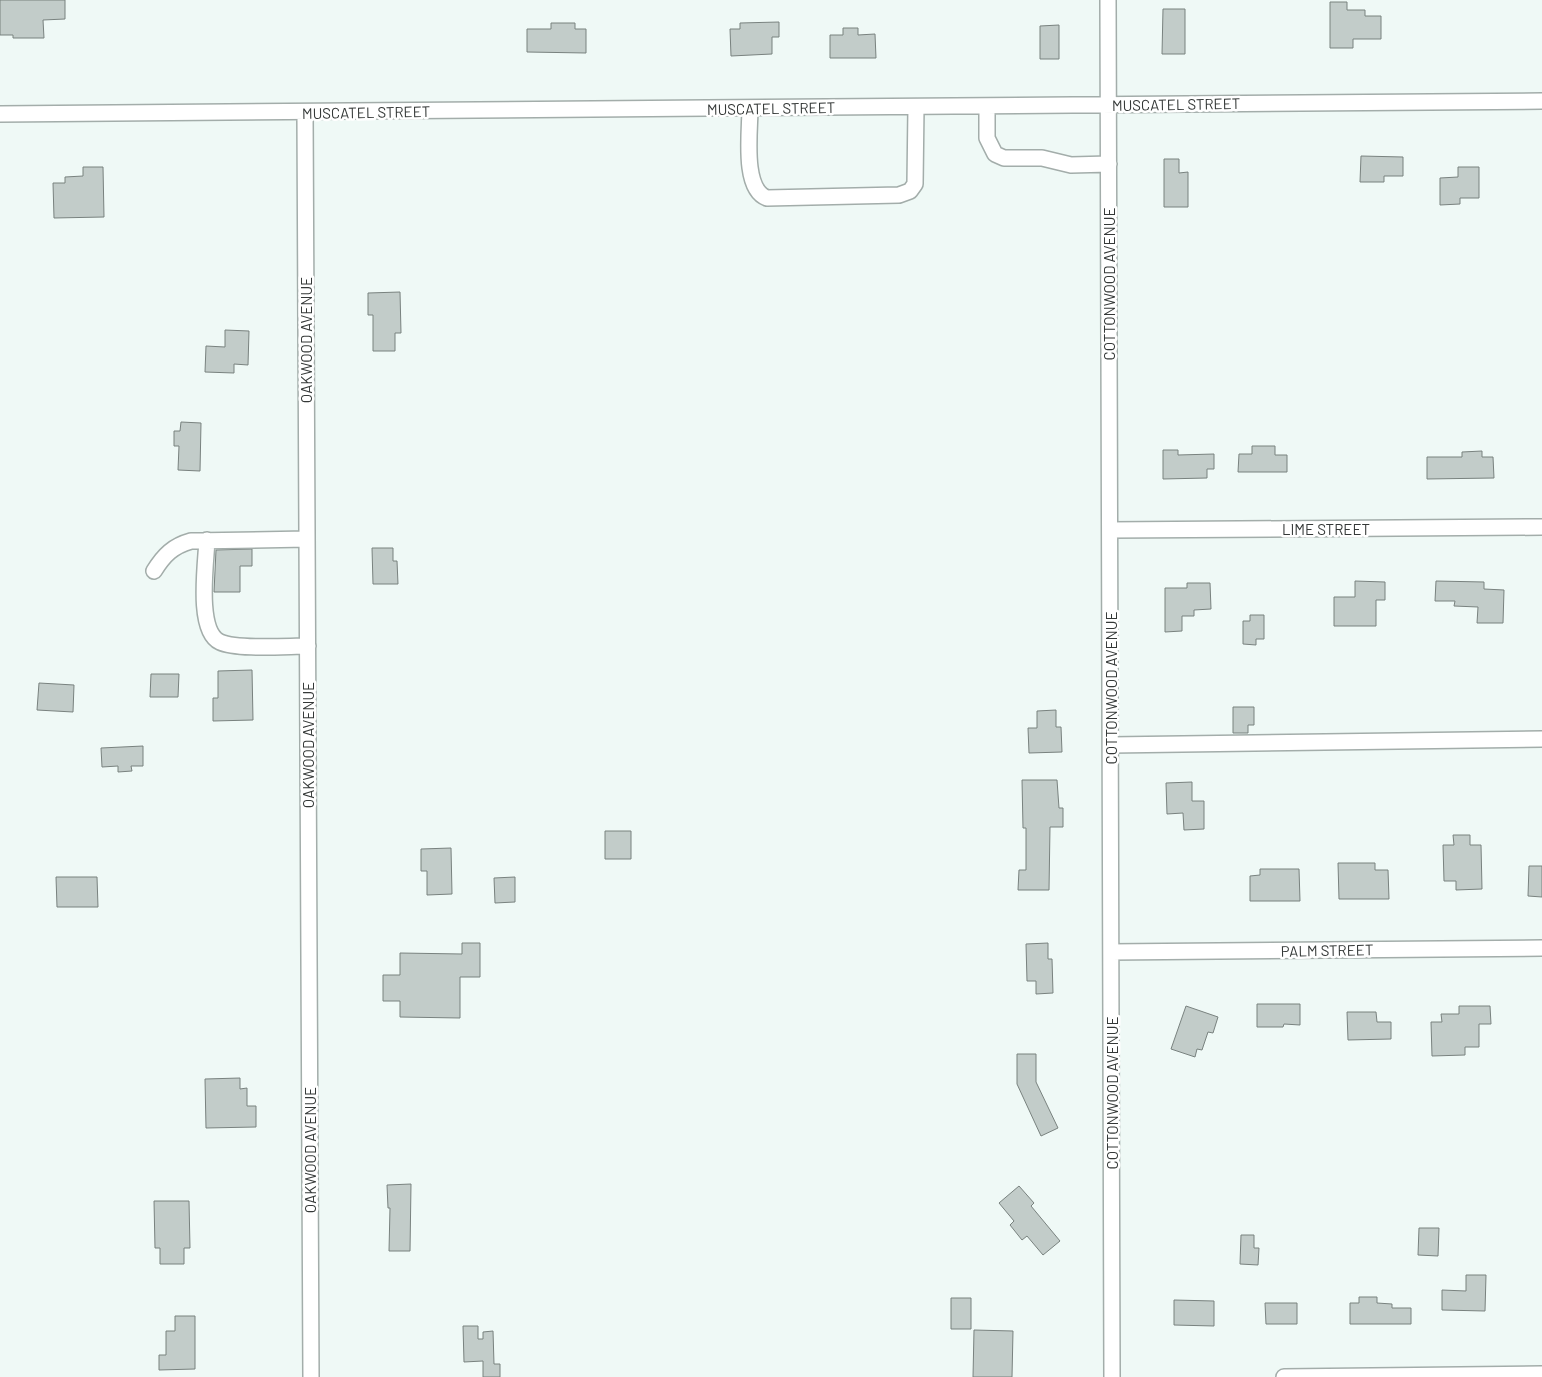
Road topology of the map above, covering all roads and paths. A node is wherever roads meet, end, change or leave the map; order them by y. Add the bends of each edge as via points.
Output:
1 (1108, 0) edge
2 (1542, 101) edge
3 (1109, 105) junction
4 (987, 106) junction
5 (916, 107) junction
6 (750, 108) junction
7 (306, 113) junction
8 (0, 114) edge
9 (1109, 164) junction
10 (1542, 527) edge
11 (1110, 530) junction
12 (307, 539) junction
13 (207, 540) junction
14 (154, 571) dead end
15 (308, 646) junction
16 (1542, 739) edge
17 (1111, 745) junction
18 (1542, 948) edge
19 (1111, 952) junction
20 (1542, 1374) edge
21 (311, 1377) edge
22 (1112, 1377) edge
23 (1284, 1377) edge

1 - 3 street, COTTONWOOD AVENUE
2 - 3 street, MUSCATEL STREET
3 - 4 street, MUSCATEL STREET
3 - 9 street, COTTONWOOD AVENUE
4 - 5 street, MUSCATEL STREET
4 - 9 street via 987,138 995,154 1004,158 1042,158 1071,165
5 - 6 street, MUSCATEL STREET
5 - 6 street via 916,184 910,191 899,195 766,198 753,187 749,166
6 - 7 street, MUSCATEL STREET
7 - 8 street, MUSCATEL STREET
7 - 12 street, OAKWOOD AVENUE
9 - 11 street, COTTONWOOD AVENUE
10 - 11 street, LIME STREET
11 - 17 street, COTTONWOOD AVENUE
12 - 13 street
12 - 15 street, OAKWOOD AVENUE
13 - 14 street via 191,540 177,545
13 - 15 street via 204,616 207,628 219,642
15 - 21 street, OAKWOOD AVENUE
16 - 17 street
17 - 19 street, COTTONWOOD AVENUE
18 - 19 street, PALM STREET
19 - 22 street, COTTONWOOD AVENUE
20 - 23 street

